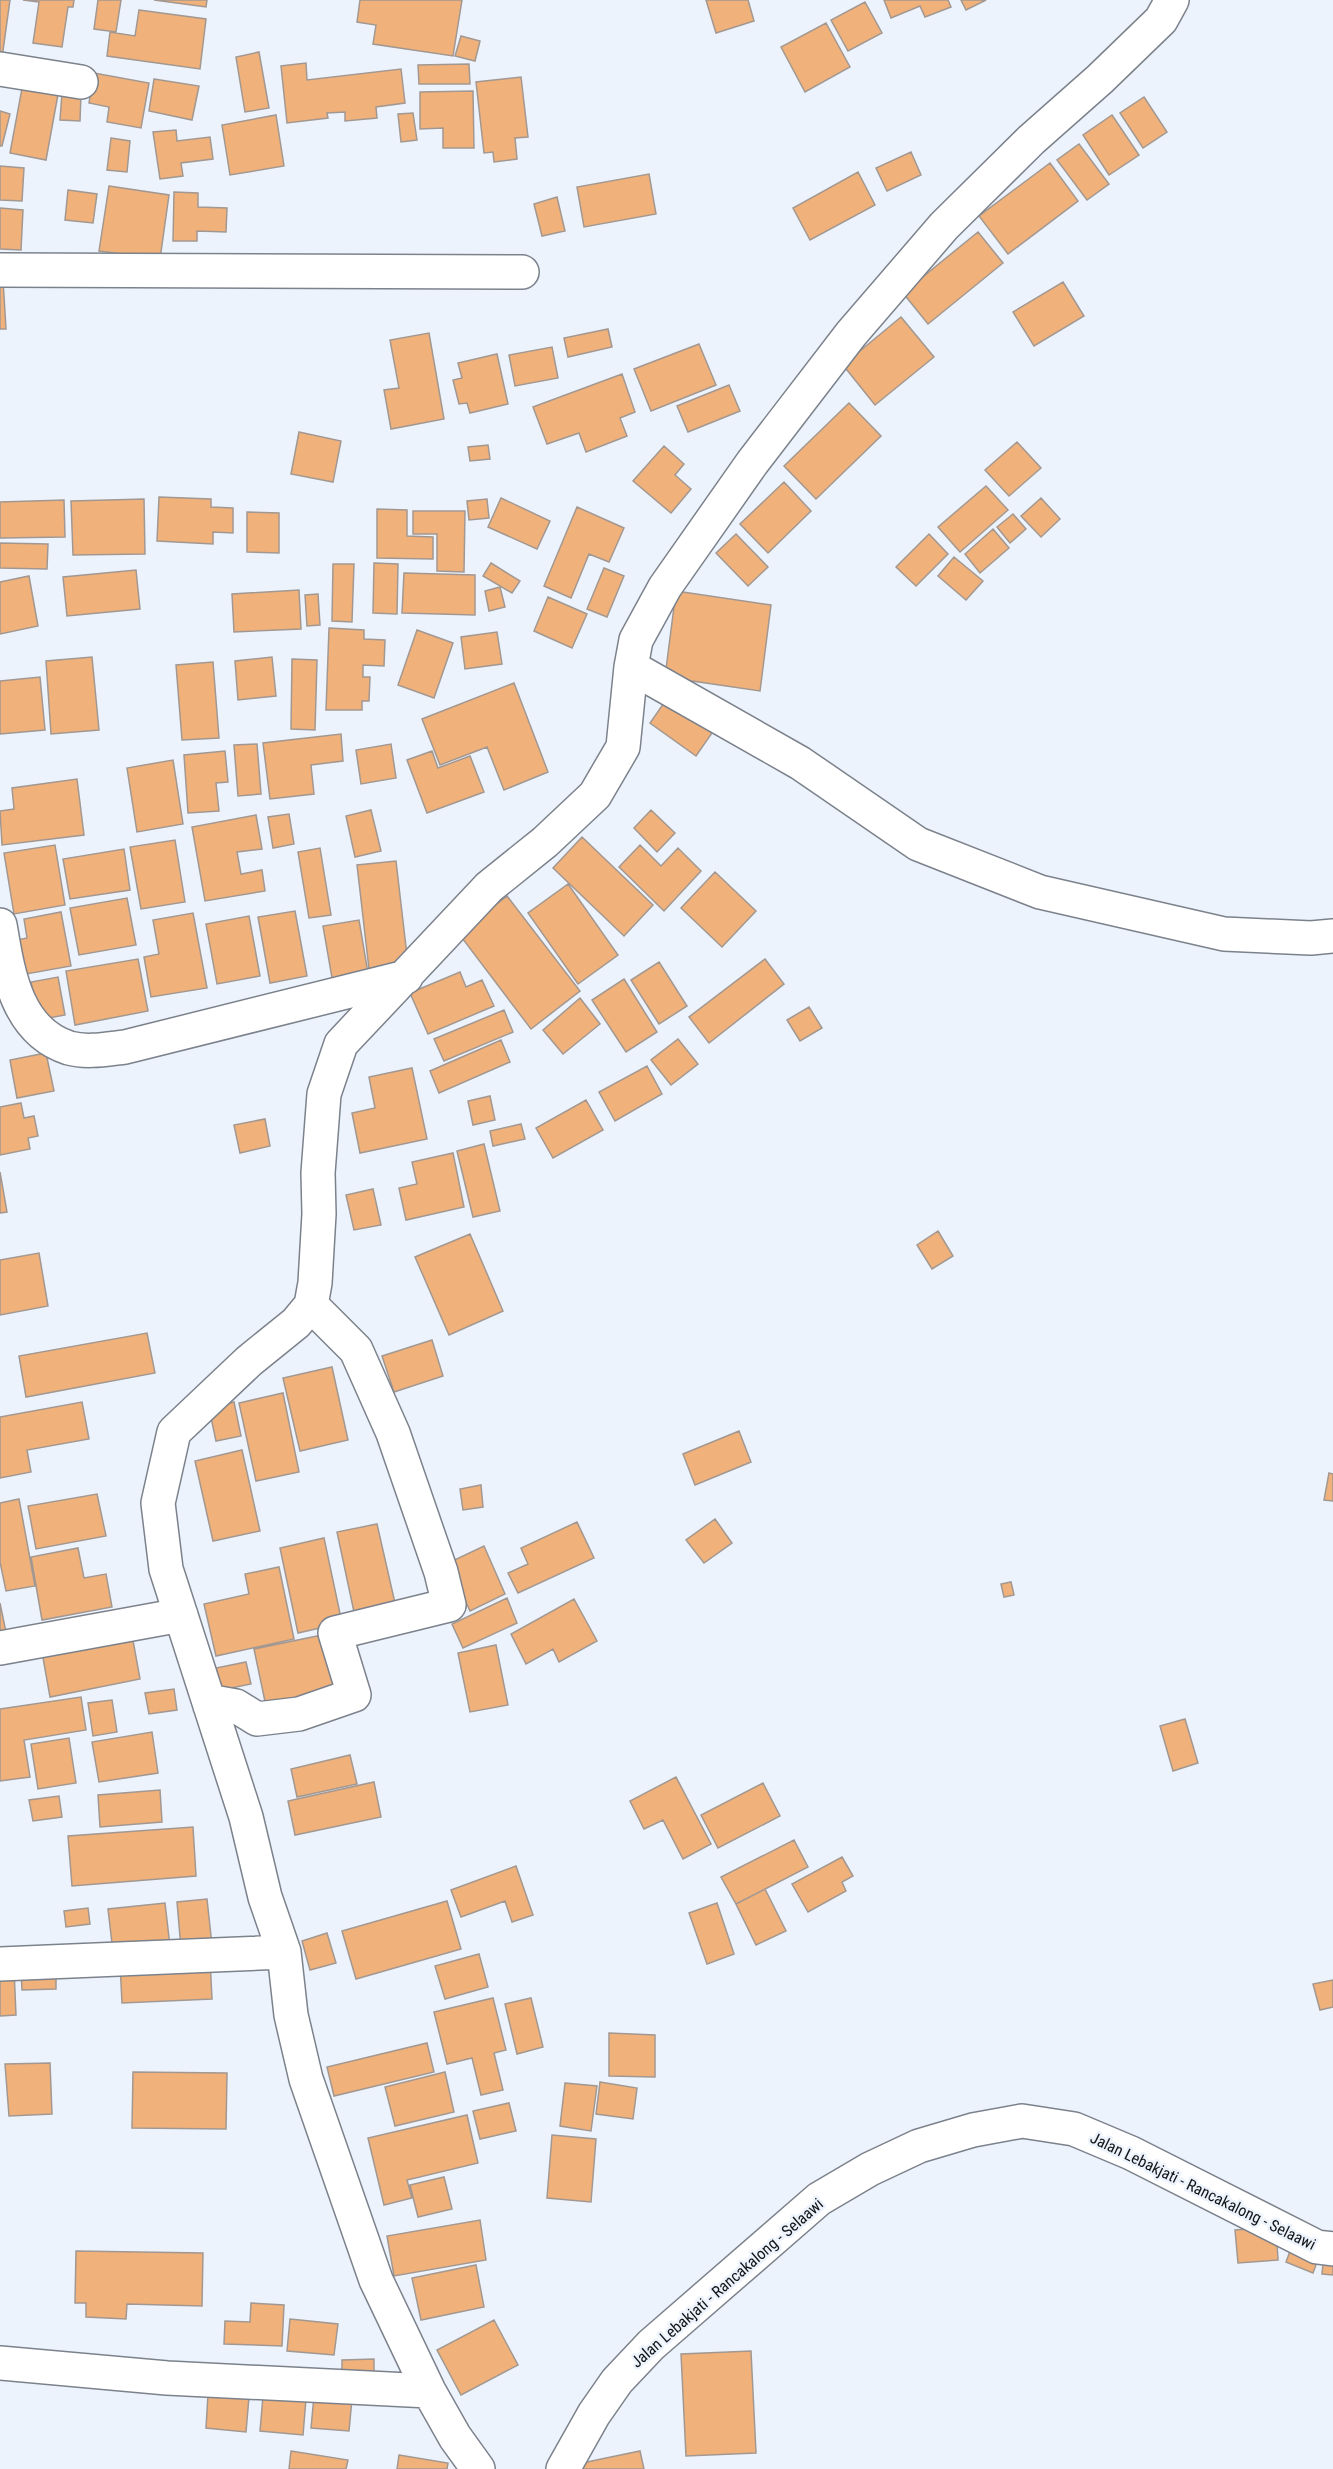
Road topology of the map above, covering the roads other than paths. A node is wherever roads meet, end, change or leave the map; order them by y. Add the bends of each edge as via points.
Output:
1 (1173, 0) edge
2 (0, 69) edge
3 (81, 82) dead end
4 (0, 270) edge
5 (522, 272) dead end
6 (631, 667) junction
7 (0, 925) edge
8 (1333, 936) edge
9 (406, 977) junction
10 (311, 1305) junction
11 (181, 1615) junction
12 (0, 1648) edge
13 (210, 1706) junction
14 (284, 1952) junction
15 (0, 1964) edge
16 (1333, 2249) edge
17 (0, 2363) edge
18 (429, 2391) junction
19 (478, 2469) edge
20 (563, 2469) edge

1 - 6 street via 1161,20 944,226 851,334 752,463 665,587 636,640
2 - 3 street
4 - 5 street
6 - 8 street via 800,764 918,844 1040,892 1224,934
6 - 9 street via 623,747 595,795 489,887
7 - 9 street via 11,983 29,1017 39,1030 71,1048 125,1047
9 - 10 street via 341,1044 324,1094
10 - 11 street via 296,1323 174,1432 158,1503 166,1569
10 - 13 street via 356,1350 393,1434 449,1605 335,1633 354,1695 299,1714 257,1719 236,1706
11 - 12 street
11 - 13 street
13 - 14 street
14 - 15 street
14 - 18 street via 291,2015 306,2079 376,2280
16 - 20 street, Jalan Lebakjati - Rancakalong - Selaawi via 1317,2247 1131,2153 1074,2129 1022,2121 973,2130 919,2146 870,2169 819,2199 793,2220 651,2345 617,2381
17 - 18 street via 167,2378
18 - 19 street

